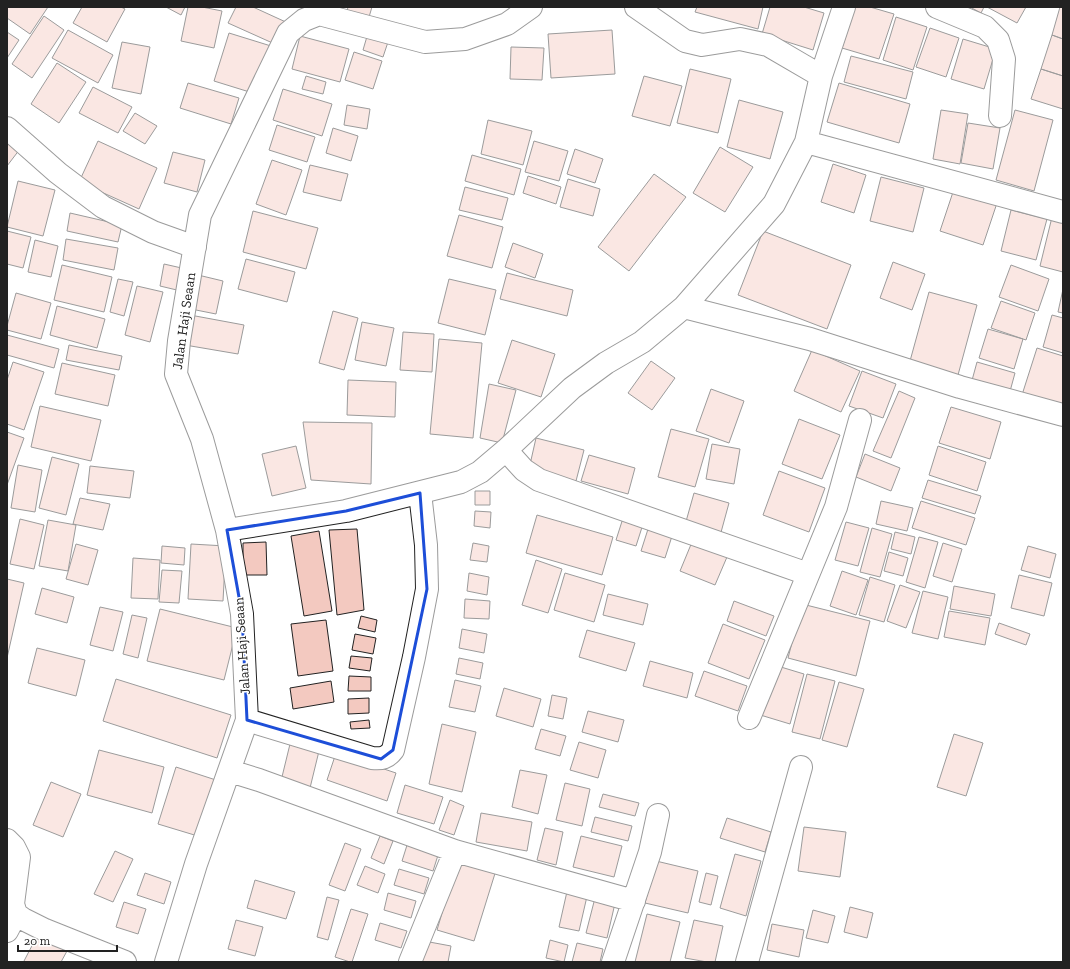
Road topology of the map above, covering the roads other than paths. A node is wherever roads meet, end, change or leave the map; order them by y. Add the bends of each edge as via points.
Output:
1 (531, 7) edge
2 (636, 7) edge
3 (844, 7) edge
4 (937, 7) edge
5 (821, 76) junction
6 (1000, 116) dead end
7 (7, 128) edge
8 (806, 142) junction
9 (1063, 212) edge
10 (195, 247) junction
11 (684, 307) junction
12 (1063, 415) edge
13 (860, 420) dead end
14 (506, 450) junction
15 (420, 492) junction
16 (227, 530) junction
17 (808, 574) junction
18 (749, 718) dead end
19 (247, 720) junction
20 (801, 767) dead end
21 (230, 771) junction
22 (658, 815) dead end
23 (7, 840) edge
24 (455, 851) junction
25 (634, 901) junction
26 (12, 922) edge
27 (125, 962) edge
28 (166, 962) edge
29 (410, 962) edge
30 (613, 962) edge
31 (747, 962) edge

1 - 10 street, Jalan Haji Seaan via 507,24 465,39 425,42 319,14 304,20 288,33 200,215
2 - 5 street via 685,41 702,46 740,39 768,45
3 - 5 street
4 - 6 street via 985,27 998,40 1004,59
5 - 8 street
7 - 10 street via 58,173 103,207 153,232
8 - 9 street
8 - 11 street via 774,204
10 - 16 street, Jalan Haji Seaan via 176,374 202,439
11 - 12 street via 810,339 960,387
11 - 14 street via 642,342 606,363 572,388
13 - 17 street via 836,507
14 - 15 street via 480,472 461,482
14 - 17 street via 524,470 539,480
15 - 16 street via 346,510
15 - 19 street via 426,545 427,589 393,750 381,759 372,758
16 - 19 street, Jalan Haji Seaan via 242,614
17 - 18 street
19 - 21 street, Jalan Haji Seaan
20 - 31 street
21 - 24 street
21 - 28 street, Jalan Haji Seaan via 196,864
22 - 25 street via 650,852
23 - 26 street via 19,856
24 - 25 street
24 - 29 street
25 - 30 street
26 - 27 street via 23,919

